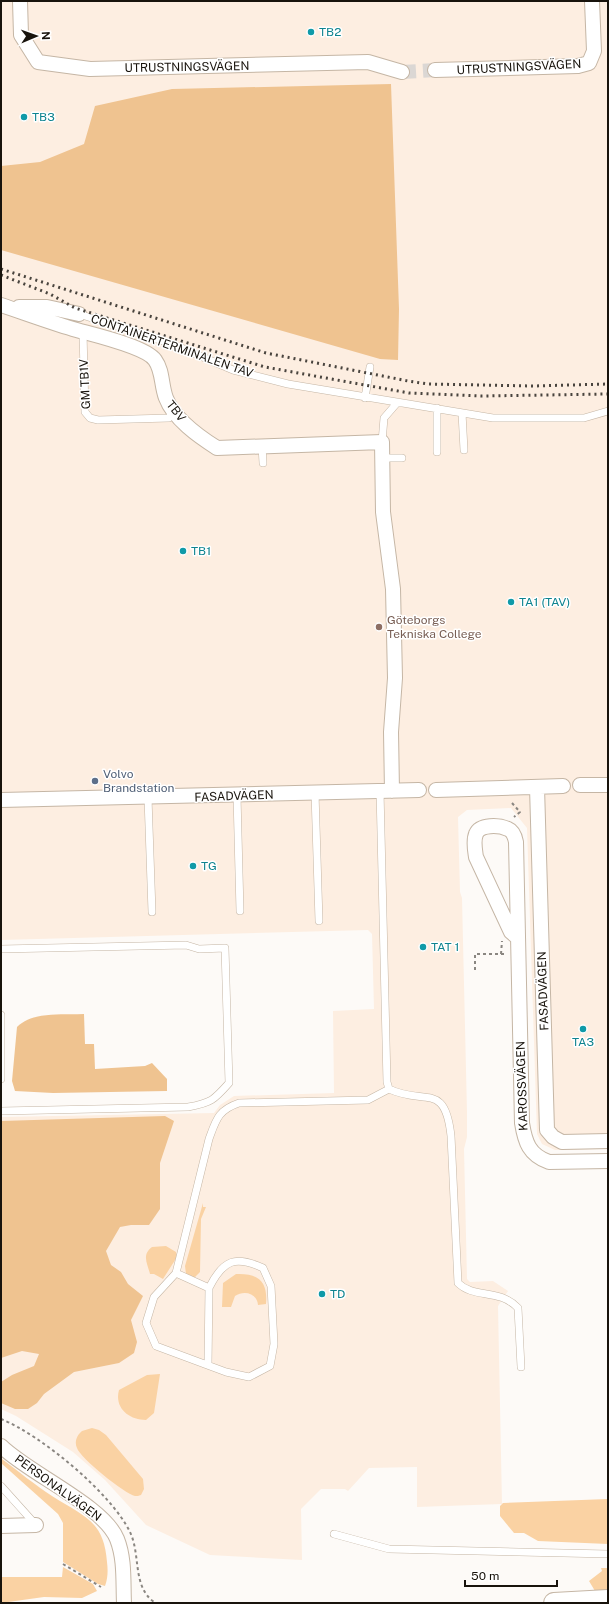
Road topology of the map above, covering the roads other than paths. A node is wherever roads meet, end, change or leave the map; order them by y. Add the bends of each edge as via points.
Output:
1 (20, 1) edge
2 (592, 1) edge
3 (435, 70) tunnel mouth
4 (402, 72) tunnel mouth
5 (1, 304) edge
6 (79, 314) joint
7 (83, 332) junction
8 (370, 367) dead end
9 (366, 398) junction
10 (397, 403) junction
11 (437, 408) junction
12 (173, 410) junction
13 (608, 411) edge
14 (462, 413) junction
15 (382, 442) junction
16 (262, 446) junction
17 (464, 450) dead end
18 (437, 452) dead end
19 (382, 458) junction
20 (402, 458) dead end
21 (263, 463) dead end
22 (580, 785) dead end
23 (608, 785) edge
24 (564, 786) dead end
25 (537, 788) junction
26 (419, 790) dead end
27 (436, 790) dead end
28 (386, 791) junction
29 (315, 794) junction
30 (236, 796) junction
31 (148, 798) junction
32 (1, 800) edge
33 (240, 911) dead end
34 (152, 912) dead end
35 (319, 921) dead end
36 (518, 938) junction
37 (1, 949) edge
38 (1, 1015) edge
39 (1, 1079) edge
40 (389, 1089) junction
41 (1, 1111) edge
42 (608, 1141) edge
43 (608, 1161) edge
44 (176, 1273) junction
45 (209, 1288) junction
46 (208, 1365) junction
47 (521, 1366) dead end
48 (1, 1446) edge
49 (1, 1486) edge
50 (36, 1525) joint
51 (1, 1526) edge
52 (334, 1534) dead end
53 (608, 1554) edge
54 (608, 1600) edge
55 (124, 1603) edge
56 (554, 1603) edge

1 - 4 street, UTRUSTNINGSVÄGEN via 21,35 38,62 90,69 368,62
2 - 3 street, UTRUSTNINGSVÄGEN via 594,51 588,63 578,66
5 - 6 street, CONTAINERTERMINALEN TAV via 22,308 47,307
5 - 7 street, TBV
6 - 9 lane, CONTAINERTERMINALEN TAV via 172,344 233,370 288,384
7 - 12 street, TBV via 120,343 154,359 160,370 165,397
7 - 12 lane, GM TB1V via 85,412 90,418 123,423 144,422 169,418
8 - 9 lane
9 - 10 lane, CONTAINERTERMINALEN TAV
10 - 11 lane, CONTAINERTERMINALEN TAV
10 - 15 lane via 384,418
11 - 14 lane, CONTAINERTERMINALEN TAV
11 - 18 lane
12 - 16 street, TBV via 198,437 217,448
13 - 14 lane, CONTAINERTERMINALEN TAV via 584,418 493,418
14 - 17 lane
15 - 16 street, TBV
15 - 19 street
16 - 21 lane
19 - 20 lane
19 - 28 street via 384,512 393,589 395,678
22 - 23 street
24 - 25 street
25 - 27 street
25 - 42 street, FASADVÄGEN via 548,1130 553,1137 562,1142
26 - 28 street, FASADVÄGEN
28 - 29 street, FASADVÄGEN
28 - 40 lane
29 - 30 street, FASADVÄGEN
29 - 35 lane
30 - 31 street, FASADVÄGEN
30 - 33 lane
31 - 32 street, FASADVÄGEN
31 - 34 lane
36 - 36 street, KAROSSVÄGEN via 515,835 508,829 499,827 480,829 474,845 476,857 508,925
36 - 43 street, KAROSSVÄGEN via 522,1123 527,1147 540,1159 549,1162
37 - 41 lane via 186,945 200,949 225,948 229,1083 208,1103 188,1107
38 - 39 lane
40 - 44 lane via 368,1100 239,1103 222,1112 209,1139
40 - 47 lane via 432,1098 440,1101 445,1108 451,1136 458,1283 474,1292 504,1298 518,1308
44 - 45 lane
44 - 46 lane via 154,1296 146,1323 156,1346
45 - 46 lane
45 - 46 lane via 225,1265 236,1261 248,1262 263,1268 271,1286 274,1344 270,1366 249,1377
48 - 55 street, PERSONALVÄGEN via 93,1511 112,1530 122,1558
49 - 50 lane
50 - 51 street
52 - 53 lane via 389,1549
54 - 56 street

